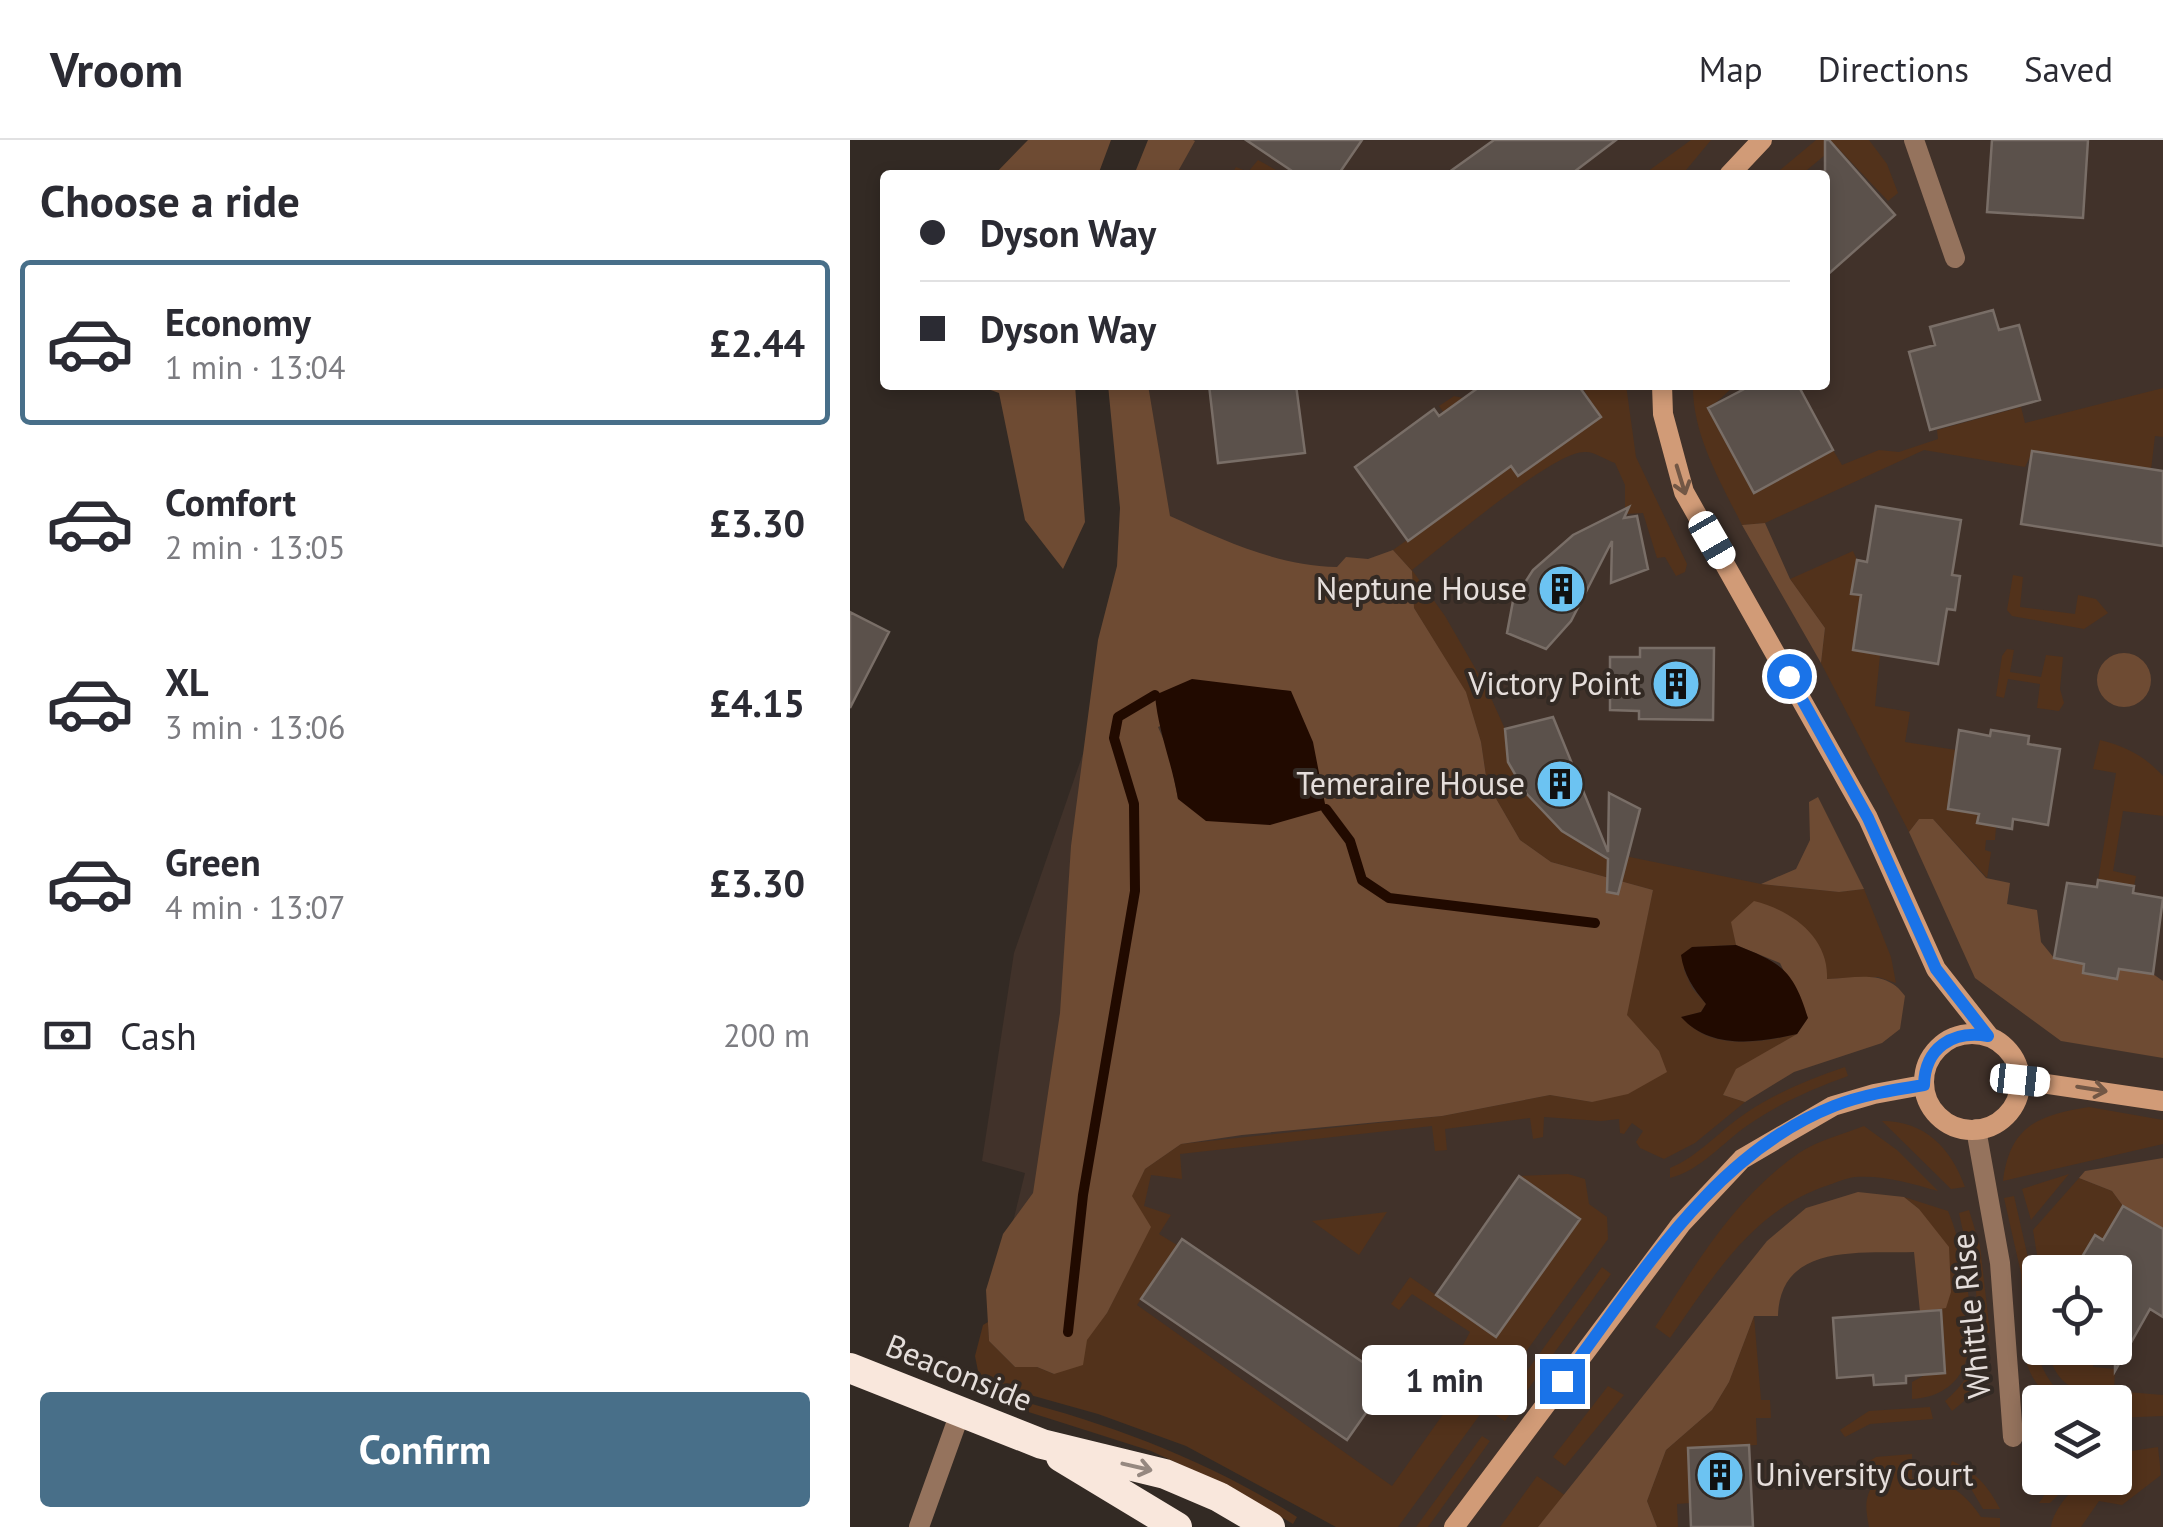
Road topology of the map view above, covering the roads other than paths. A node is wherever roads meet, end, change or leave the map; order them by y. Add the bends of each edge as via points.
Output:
1 (1762, 140) edge
2 (1914, 140) edge
3 (1734, 170) edge
4 (1954, 258) dead end
5 (1662, 390) edge
6 (1988, 1036) junction
7 (2020, 1080) junction
8 (1924, 1085) junction
9 (2163, 1101) edge
10 (1976, 1130) junction
11 (850, 1368) edge
12 (960, 1413) junction
13 (2013, 1437) dead end
14 (1042, 1444) junction
15 (919, 1527) edge
16 (1177, 1527) edge
17 (1270, 1527) edge
18 (1454, 1527) edge

1 - 3 street
2 - 4 street
5 -> 6 street via 1684,492 1868,818 1936,969
6 - 7 street via 2011,1053
6 - 8 street via 1946,1040 1928,1059
7 -> 9 street
7 - 10 street via 2003,1119
8 - 10 street via 1935,1113
8 - 18 street via 1833,1106 1742,1160 1681,1224
10 - 13 street, Whittle Rise via 2000,1263
11 - 12 highway, Beaconside
12 - 14 highway, Beaconside
12 - 15 street
14 - 16 highway, Beaconside
14 -> 17 highway, Beaconside via 1165,1474

